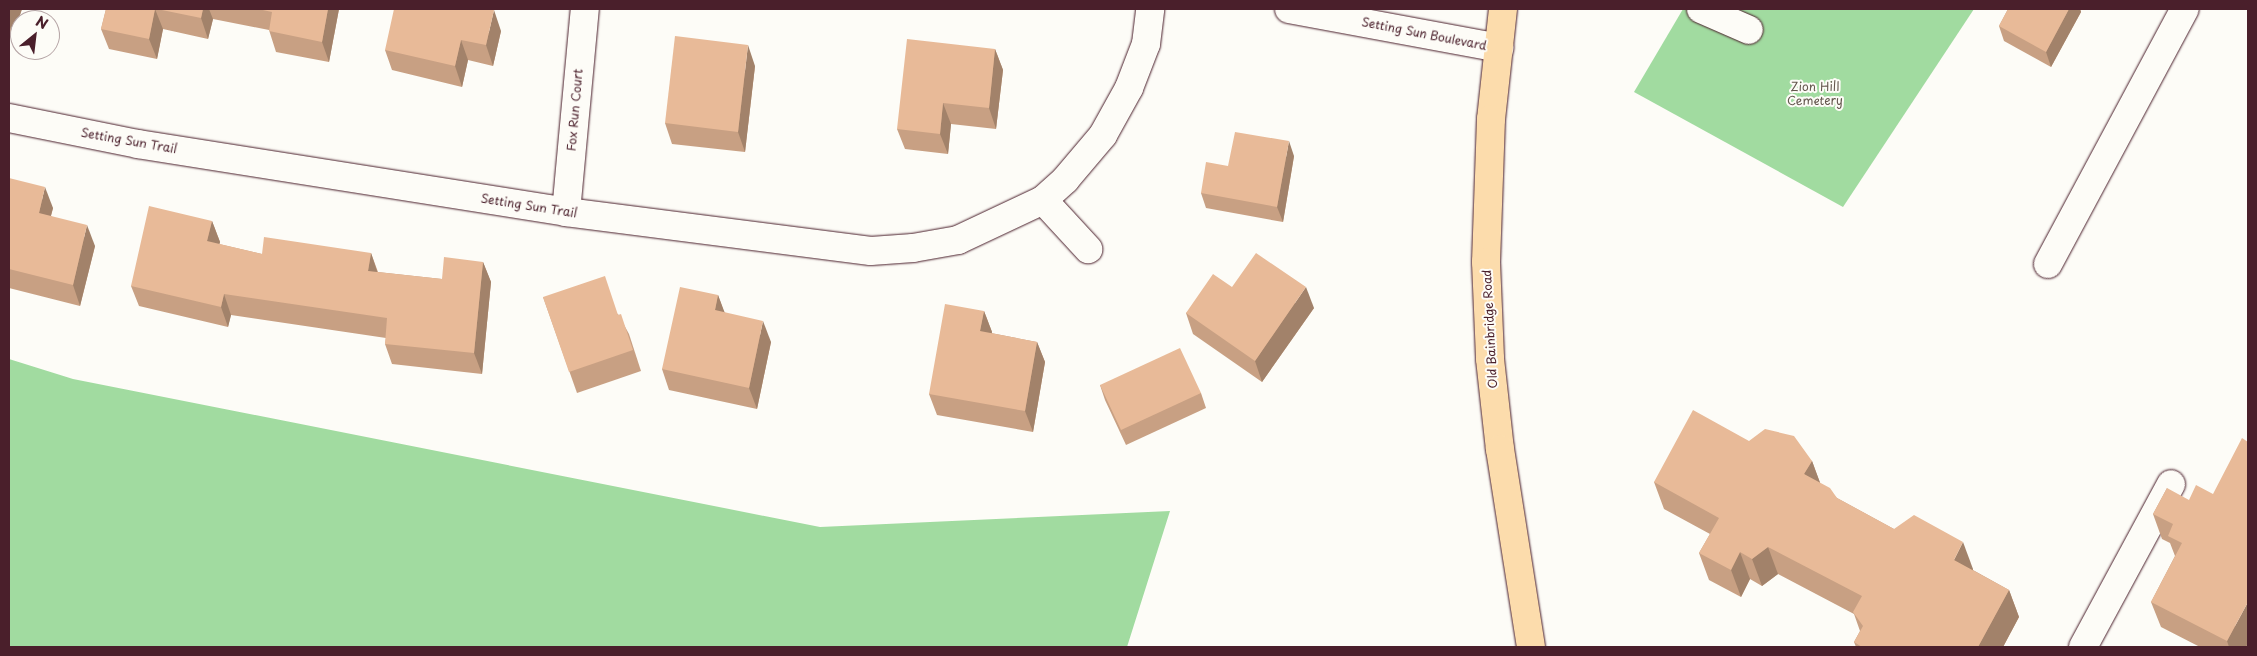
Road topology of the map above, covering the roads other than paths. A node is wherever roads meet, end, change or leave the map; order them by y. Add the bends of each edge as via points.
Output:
1 (585, 9) edge
2 (1150, 9) edge
3 (1290, 9) edge
4 (1503, 9) edge
5 (1701, 9) edge
6 (2186, 9) edge
7 (1749, 30) dead end
8 (1499, 48) junction
9 (9, 118) edge
10 (1043, 200) junction
11 (566, 212) junction
12 (1088, 249) dead end
13 (2048, 264) dead end
14 (2171, 484) dead end
15 (1531, 647) edge
16 (2083, 647) edge

1 - 11 street, Fox Run Court
2 - 10 street, Setting Sun Trail via 1146,44 1129,88 1103,135
3 - 8 street, Setting Sun Boulevard
4 - 8 main road, Old Bainbridge Road
5 - 7 street
6 - 13 street
8 - 15 main road, Old Bainbridge Road via 1491,119 1486,253 1490,359 1500,449
9 - 11 street, Setting Sun Trail via 138,144
10 - 11 street, Setting Sun Trail via 958,240 871,251
10 - 12 street
14 - 16 street

